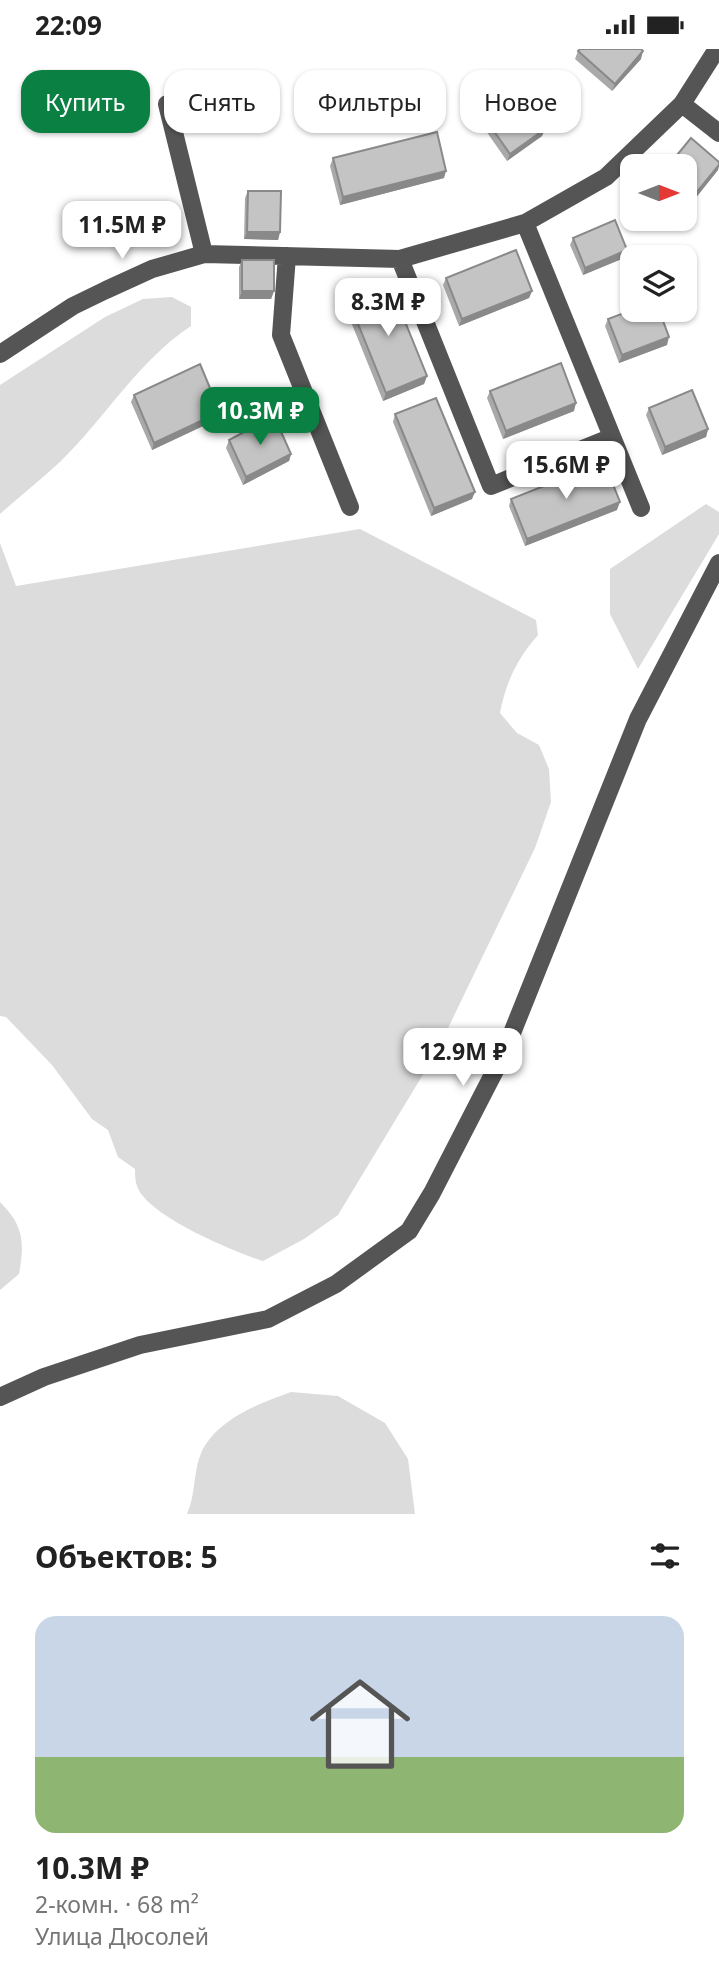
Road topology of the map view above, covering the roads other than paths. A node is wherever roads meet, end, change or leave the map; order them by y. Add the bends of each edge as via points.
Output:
1 (718, 49) edge
2 (682, 104) junction
3 (174, 133) edge
4 (719, 133) edge
5 (525, 223) junction
6 (204, 254) junction
7 (280, 256) junction
8 (400, 259) junction
9 (0, 354) edge
10 (612, 437) junction
11 (350, 507) dead end
12 (641, 508) dead end
13 (719, 563) edge
14 (0, 1397) edge

1 - 2 street
2 - 4 street
2 - 5 street via 606,177
3 - 6 street
5 - 8 street
5 - 10 street
6 - 7 street
6 - 9 street via 152,269 73,306
7 - 8 street
7 - 11 street via 281,335
8 - 10 street via 491,486
10 - 12 street
13 - 14 street via 638,719 504,1053 409,1231 336,1284 268,1319 140,1345

